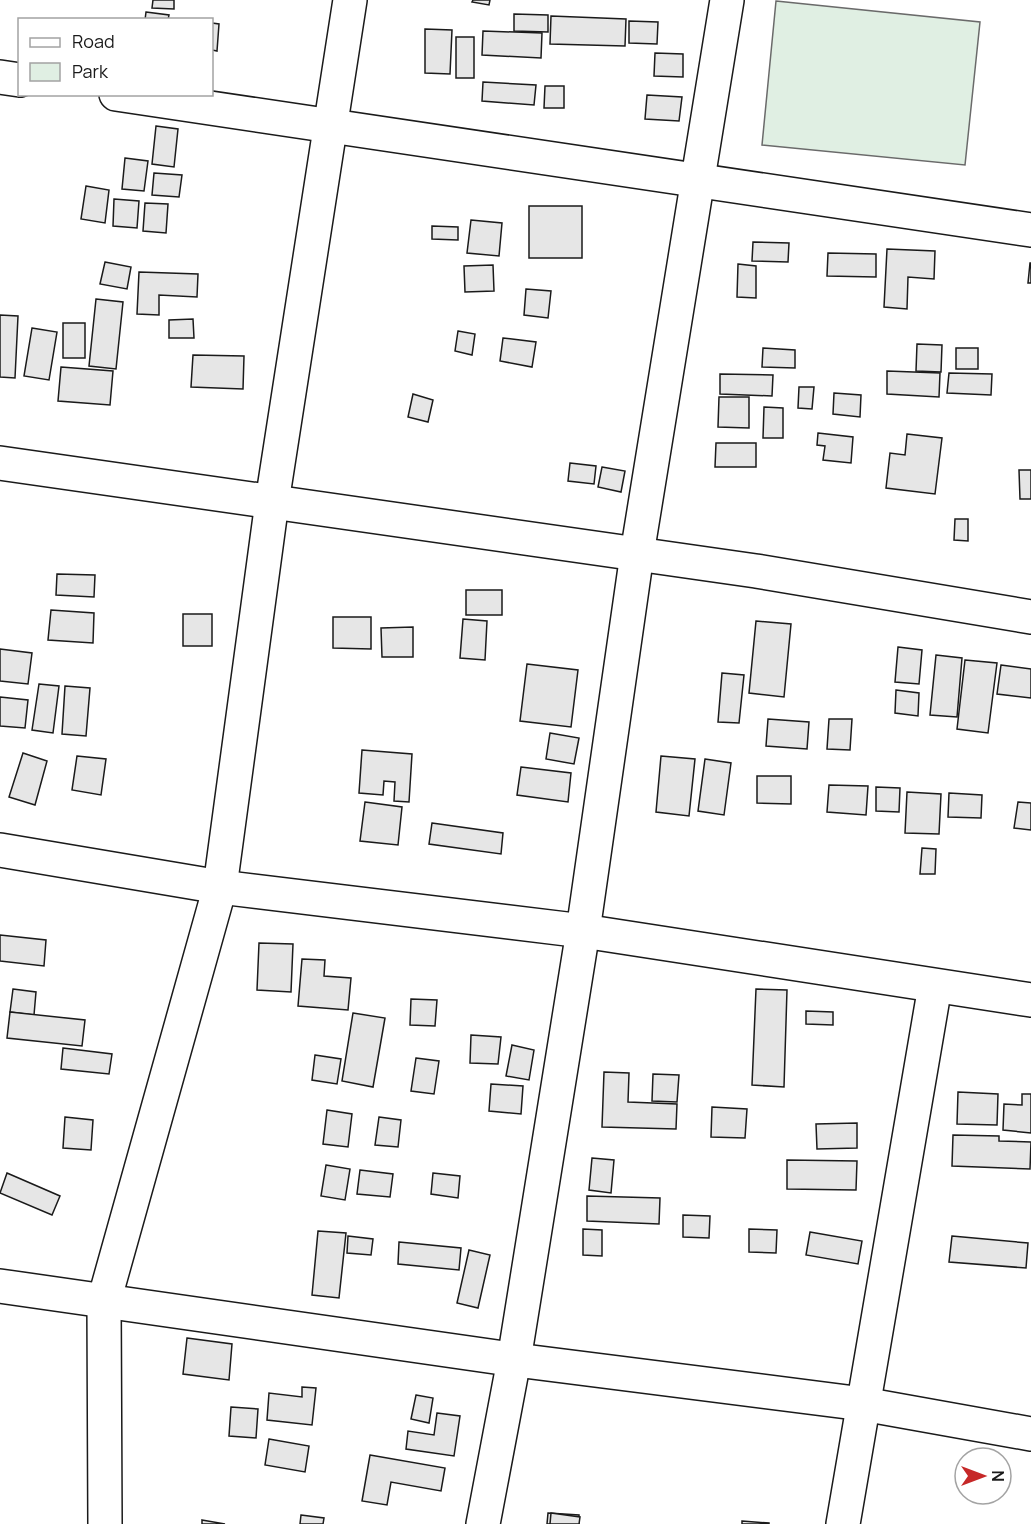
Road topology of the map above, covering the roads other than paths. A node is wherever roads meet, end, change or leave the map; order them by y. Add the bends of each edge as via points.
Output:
1 (350, 0) edge
2 (727, 0) edge
3 (0, 76) edge
4 (18, 80) edge
5 (129, 96) edge
6 (329, 128) junction
7 (698, 182) junction
8 (1031, 230) edge
9 (0, 463) edge
10 (272, 502) junction
11 (637, 554) junction
12 (1031, 617) edge
13 (0, 850) edge
14 (220, 887) junction
15 (583, 931) junction
16 (935, 986) junction
17 (1031, 1000) edge
18 (0, 1286) edge
19 (104, 1301) junction
20 (514, 1360) junction
21 (863, 1404) junction
22 (1031, 1434) edge
23 (105, 1524) edge
24 (483, 1524) edge
25 (843, 1524) edge

1 - 6 street
2 - 7 street
3 - 4 street
5 - 6 street
6 - 7 street
6 - 10 street
7 - 8 street
7 - 11 street
9 - 10 street
10 - 11 street
10 - 14 street
11 - 12 street
11 - 15 street
13 - 14 street
14 - 15 street
14 - 19 street
15 - 16 street
15 - 20 street
16 - 17 street
16 - 21 street
18 - 19 street
19 - 20 street
19 - 23 street
20 - 21 street
20 - 24 street
21 - 22 street
21 - 25 street

